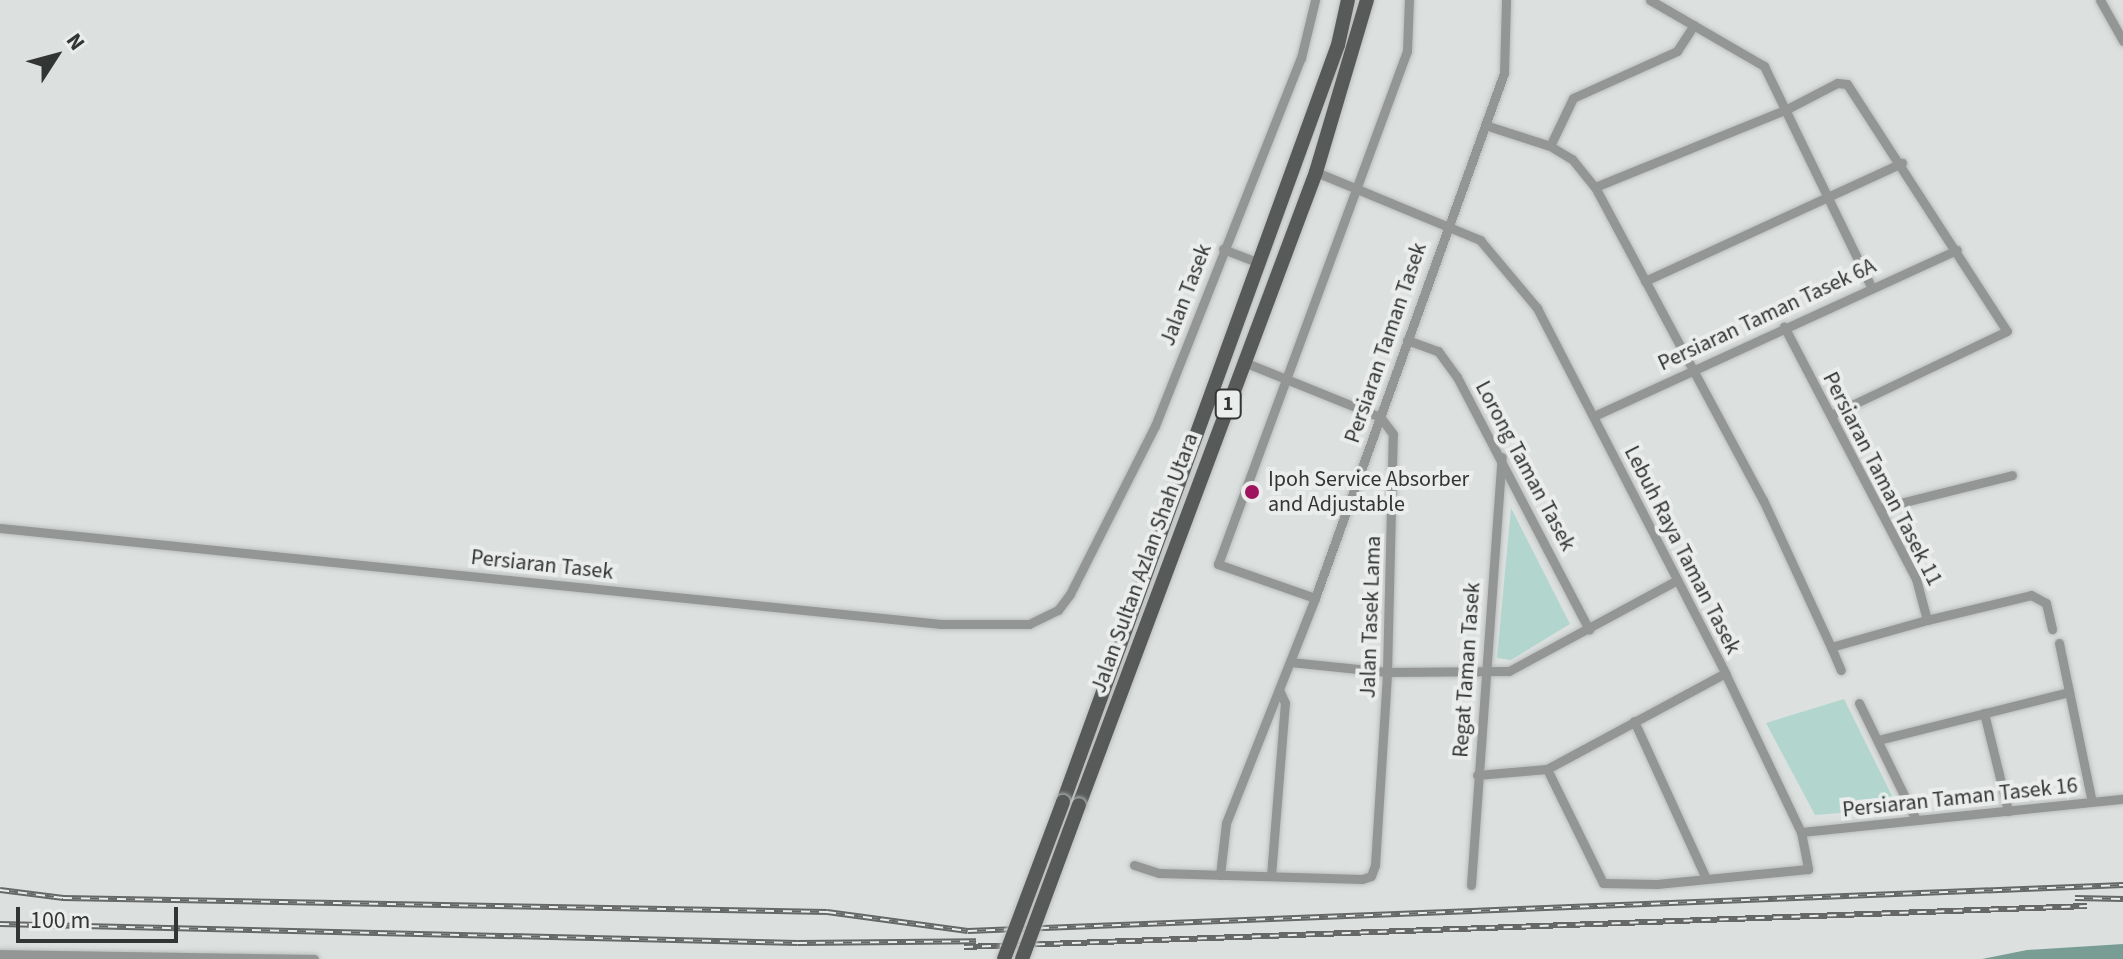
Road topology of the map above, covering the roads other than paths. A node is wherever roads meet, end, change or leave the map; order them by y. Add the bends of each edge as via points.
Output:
1 (1315, 0) edge
2 (1348, 0) edge
3 (1367, 0) edge
4 (1409, 0) edge
5 (1506, 0) edge
6 (1650, 0) edge
7 (2100, 0) edge
8 (1694, 25) junction
9 (2123, 41) edge
10 (1787, 109) junction
11 (1485, 125) junction
12 (1550, 146) junction
13 (1902, 163) junction
14 (1316, 172) junction
15 (1595, 187) junction
16 (1358, 188) junction
17 (1830, 199) junction
18 (1446, 222) junction
19 (1223, 249) junction
20 (1957, 250) junction
21 (1260, 263) junction
22 (1645, 281) junction
23 (1871, 286) junction
24 (1784, 326) junction
25 (1407, 340) junction
26 (1244, 362) junction
27 (1692, 369) junction
28 (1286, 379) junction
29 (1831, 415) junction
30 (1594, 416) junction
31 (1380, 417) junction
32 (1502, 457) junction
33 (2012, 475) dead end
34 (1880, 508) junction
35 (0, 528) edge
36 (1677, 580) junction
37 (1070, 594) joint
38 (1315, 598) junction
39 (1927, 620) junction
40 (2052, 629) dead end
41 (1589, 630) junction
42 (2059, 643) dead end
43 (1831, 647) junction
44 (1290, 662) junction
45 (1841, 670) dead end
46 (1387, 672) junction
47 (1725, 673) junction
48 (1483, 674) junction
49 (1280, 692) junction
50 (2069, 692) junction
51 (1859, 703) dead end
52 (1984, 713) junction
53 (1634, 721) junction
54 (1262, 735) junction
55 (1878, 740) junction
56 (1279, 745) junction
57 (1547, 769) junction
58 (1477, 775) junction
59 (2123, 799) edge
60 (2092, 802) junction
61 (2008, 811) junction
62 (1916, 820) junction
63 (1801, 832) junction
64 (1134, 865) dead end
65 (1220, 875) junction
66 (1271, 876) junction
67 (1706, 878) junction
68 (1471, 885) dead end
69 (0, 954) edge
70 (314, 959) edge
71 (1004, 959) edge
72 (1022, 959) edge

1 - 19 street, Jalan Tasek via 1301,58
2 - 21 main road, Jalan Sultan Azlan Shah Utara / 1 via 1338,45
3 - 14 main road, Jalan Sultan Azlan Shah Utara / 1
4 - 16 street via 1407,51
5 - 11 street, Persiaran Taman Tasek via 1504,73
6 - 8 street
7 - 9 street
8 - 10 street via 1764,66
8 - 12 street via 1677,51 1573,98
10 - 13 street via 1844,82
10 - 15 street
10 - 17 street
11 - 12 street
11 - 18 street, Persiaran Taman Tasek
12 - 15 street via 1572,159
13 - 17 street
13 - 20 street
14 - 16 street, Lebuh Raya Taman Tasek
14 - 26 main road, Jalan Sultan Azlan Shah Utara / 1
15 - 22 street
16 - 18 street, Lebuh Raya Taman Tasek
16 - 28 street
17 - 22 street
17 - 23 street
18 - 25 street, Persiaran Taman Tasek
18 - 30 street, Lebuh Raya Taman Tasek via 1485,244 1537,308
19 - 21 street
19 - 37 street, Jalan Tasek via 1155,426
20 - 23 street, Persiaran Taman Tasek 6A
20 - 29 street via 2007,331
21 - 71 main road, Jalan Sultan Azlan Shah Utara / 1, bridge
22 - 27 street
23 - 24 street, Persiaran Taman Tasek 6A
24 - 27 street, Persiaran Taman Tasek 6A
24 - 29 street, Persiaran Taman Tasek 11
25 - 31 street, Persiaran Taman Tasek
25 - 32 street, Lorong Taman Tasek via 1445,358
26 - 28 street
26 - 72 main road, Jalan Sultan Azlan Shah Utara / 1, bridge
27 - 30 street, Persiaran Taman Tasek 6A
27 - 43 street via 1778,532
28 - 31 street
28 - 38 street via 1218,564
29 - 34 street, Persiaran Taman Tasek 11
30 - 36 street, Lebuh Raya Taman Tasek
31 - 38 street, Persiaran Taman Tasek
31 - 46 street, Jalan Tasek Lama via 1396,443
32 - 41 street, Lorong Taman Tasek
32 - 48 street, Regat Taman Tasek
33 - 34 street
34 - 39 street, Persiaran Taman Tasek 11 via 1916,579
35 - 37 street, Persiaran Tasek via 941,624 1029,624 1058,610
36 - 41 street
36 - 47 street, Lebuh Raya Taman Tasek
38 - 44 street, Persiaran Taman Tasek
39 - 40 street via 2031,595 2046,603
39 - 43 street, Persiaran Taman Tasek 11
41 - 48 street via 1509,671
42 - 50 street
43 - 45 street
44 - 46 street
44 - 49 street, Persiaran Taman Tasek
46 - 48 street
46 - 66 street, Jalan Tasek Lama via 1371,876
47 - 53 street
47 - 63 street, Lebuh Raya Taman Tasek
48 - 58 street, Regat Taman Tasek
49 - 54 street, Persiaran Taman Tasek
49 - 56 street via 1285,703
50 - 52 street
50 - 60 street
51 - 55 street
52 - 55 street
52 - 61 street
53 - 57 street
53 - 67 street
54 - 56 street
54 - 65 street, Persiaran Taman Tasek via 1226,823
55 - 62 street
56 - 66 street
57 - 58 street
57 - 67 street, Lebuh Raya Taman Tasek via 1603,883
58 - 68 street, Regat Taman Tasek
59 - 60 street, Persiaran Taman Tasek 16
60 - 61 street, Persiaran Taman Tasek 16
61 - 62 street, Persiaran Taman Tasek 16
62 - 63 street, Persiaran Taman Tasek 16
63 - 67 street, Lebuh Raya Taman Tasek via 1808,869
64 - 65 street via 1159,873
65 - 66 street
69 - 70 street

